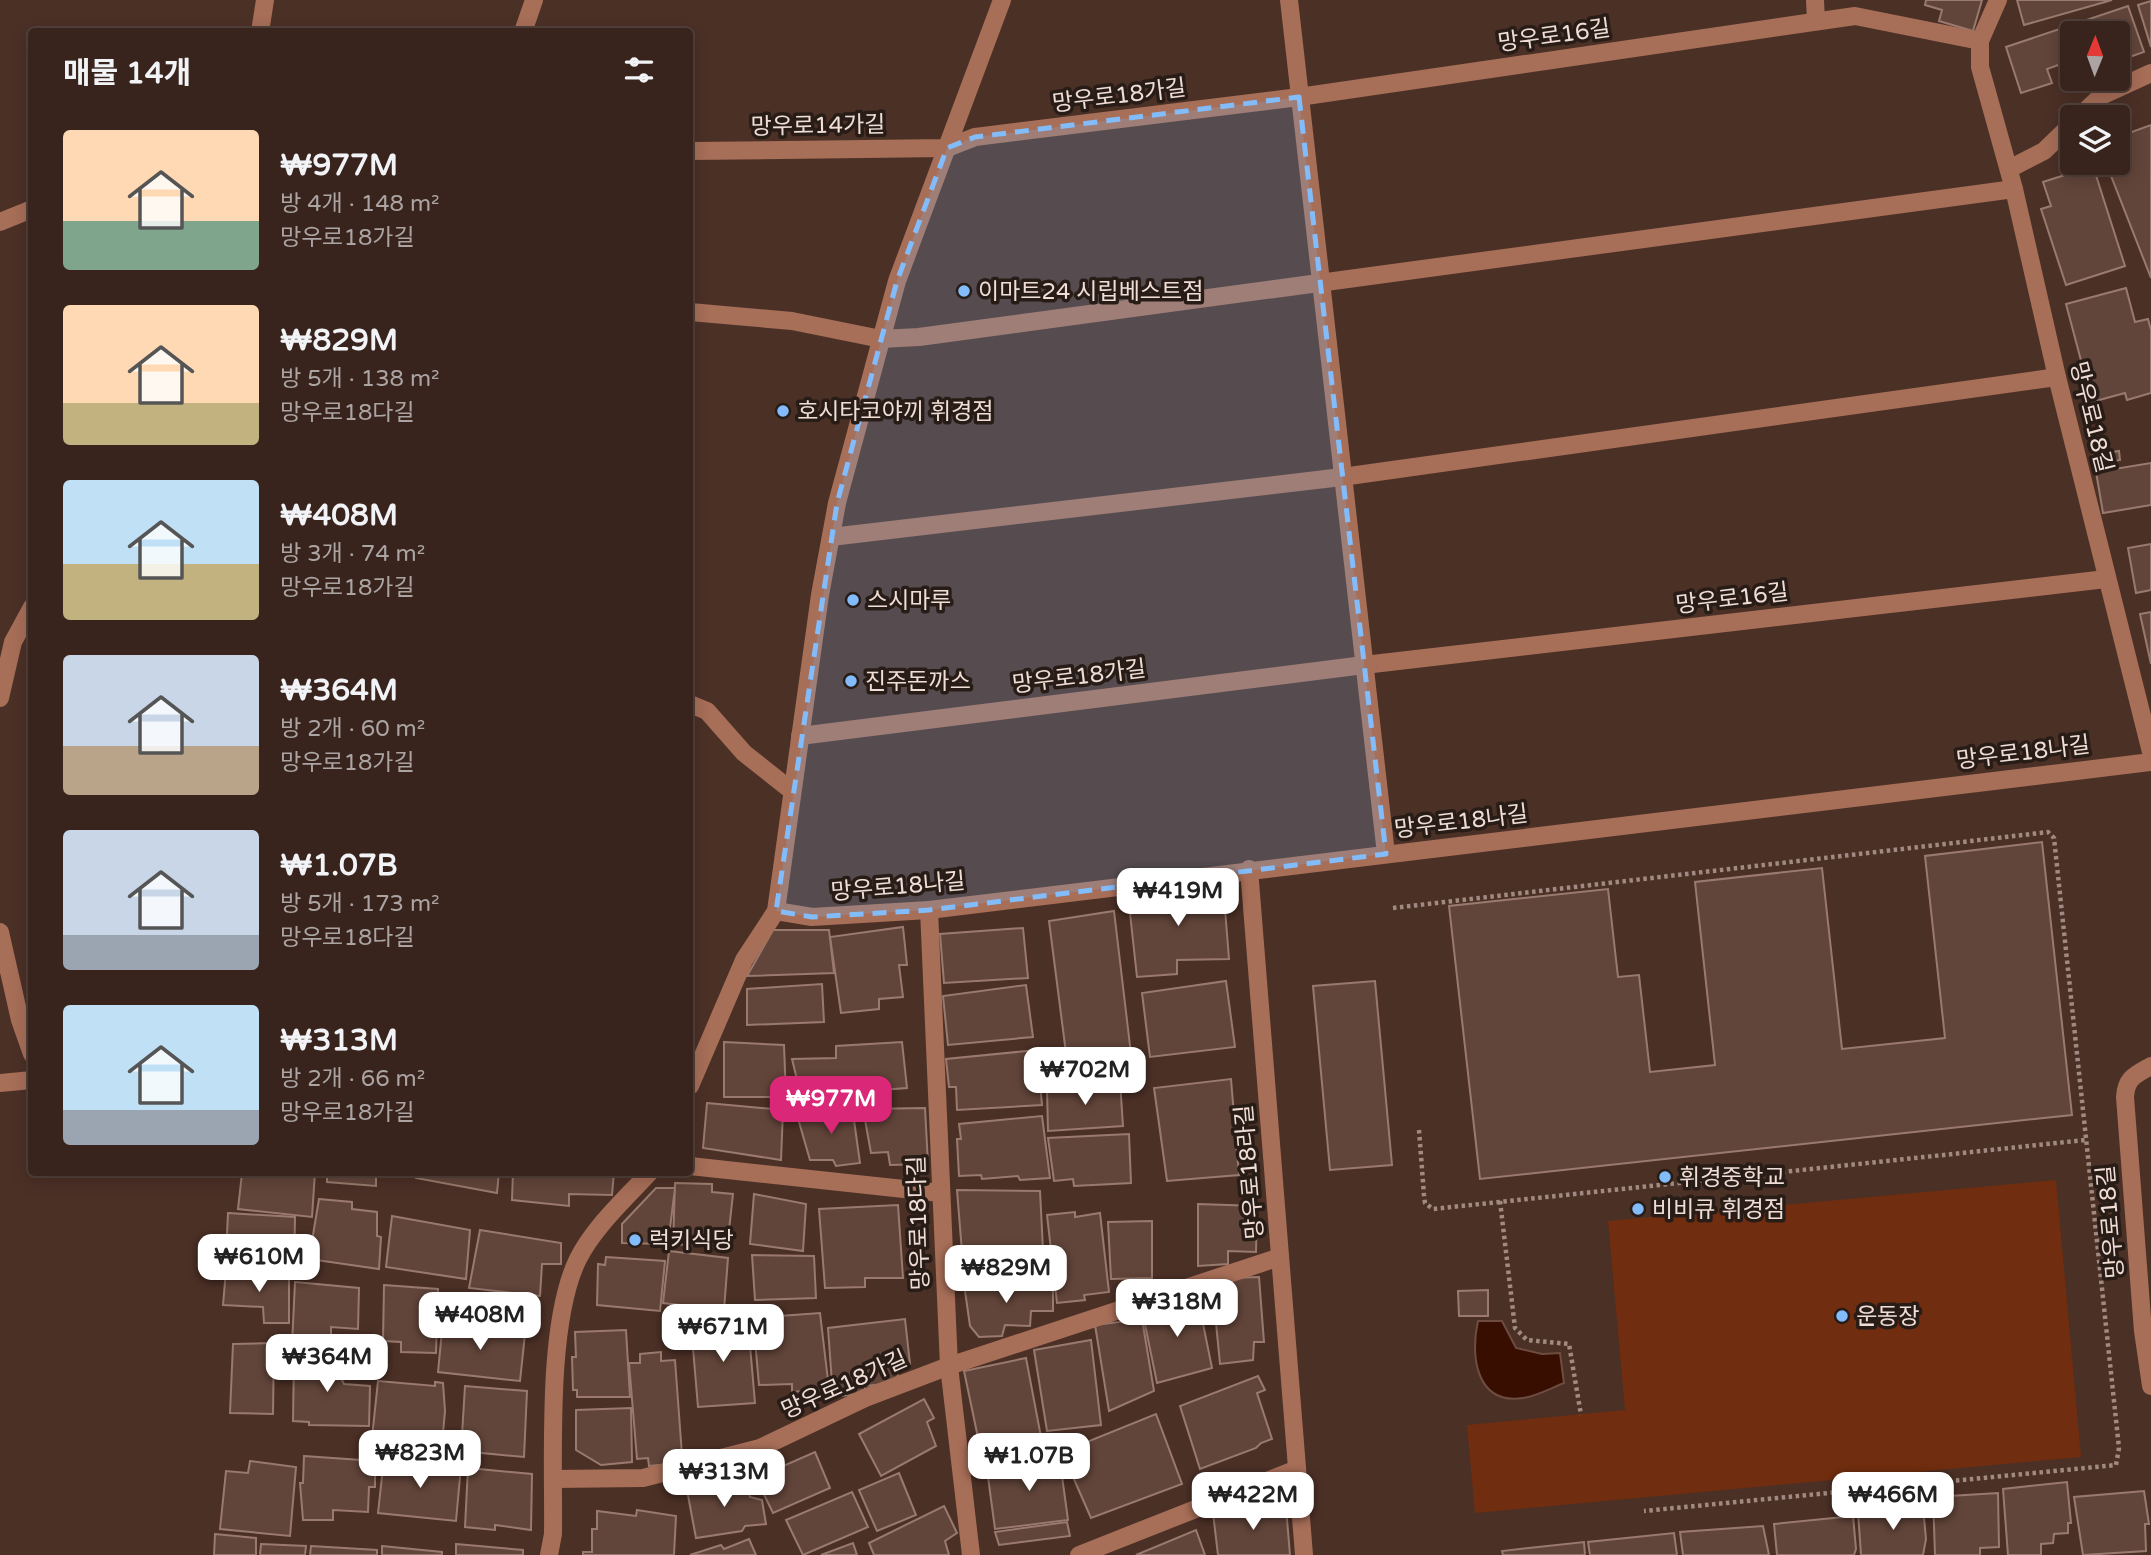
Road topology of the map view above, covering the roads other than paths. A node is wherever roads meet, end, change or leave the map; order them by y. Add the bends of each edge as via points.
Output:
1 (265, 0) edge
2 (534, 0) edge
3 (1002, 0) edge
4 (1289, 0) edge
5 (1815, 0) edge
6 (1998, 0) edge
7 (1816, 21) junction
8 (261, 28) edge
9 (524, 28) edge
10 (1980, 41) junction
11 (2151, 73) edge
12 (1299, 97) junction
13 (2092, 105) edge
14 (2060, 136) edge
15 (947, 148) junction
16 (693, 151) edge
17 (2009, 169) junction
18 (2014, 190) junction
19 (28, 211) edge
20 (0, 222) edge
21 (1319, 284) junction
22 (693, 312) edge
23 (881, 339) junction
24 (2057, 377) junction
25 (1342, 477) junction
26 (831, 537) junction
27 (2106, 579) junction
28 (28, 614) edge
29 (1364, 665) junction
30 (0, 698) edge
31 (693, 705) edge
32 (800, 736) junction
33 (2151, 752) edge
34 (2151, 762) edge
35 (792, 791) junction
36 (1386, 854) junction
37 (1249, 869) junction
38 (929, 910) junction
39 (776, 911) junction
40 (0, 932) edge
41 (28, 1043) edge
42 (2151, 1066) edge
43 (693, 1072) edge
44 (28, 1080) edge
45 (0, 1083) edge
46 (693, 1166) edge
47 (646, 1176) edge
48 (941, 1193) junction
49 (1280, 1257) junction
50 (948, 1366) junction
51 (2151, 1387) edge
52 (1297, 1469) junction
53 (554, 1479) junction
54 (549, 1555) edge
55 (971, 1555) edge
56 (1079, 1555) edge
57 (1304, 1555) edge

1 - 8 street
2 - 9 street
3 - 15 street
4 - 12 street
5 - 7 street
6 - 10 street
7 - 10 street via 1855,16
7 - 12 street, 망우로16길
10 - 17 street via 1980,66
11 - 13 street
12 - 15 street, 망우로18가길 via 975,137
12 - 21 street
14 - 17 street via 2044,151
15 - 16 street, 망우로14가길
15 - 23 street via 897,281
17 - 18 street, 망우로18길
18 - 21 street
18 - 24 street, 망우로18길
19 - 20 street
21 - 23 street
21 - 25 street
22 - 23 street via 792,321
23 - 26 street
24 - 25 street
24 - 27 street, 망우로18길
25 - 26 street
25 - 29 street
26 - 32 street
27 - 29 street, 망우로16길
27 - 33 street, 망우로18길
28 - 30 street via 13,642
29 - 32 street, 망우로18가길
29 - 36 street
31 - 35 street via 707,711 744,753
32 - 35 street
34 - 36 street, 망우로18나길
35 - 39 street
36 - 37 street, 망우로18나길
37 - 38 street, 망우로18나길
37 - 49 street, 망우로18라길
38 - 39 street, 망우로18나길 via 812,917
38 - 48 street, 망우로18다길
39 - 43 street via 744,960
40 - 41 street
42 - 51 street, 망우로18길 via 2131,1077 2125,1097
44 - 45 street
46 - 48 street
47 - 53 street via 578,1258 560,1318
48 - 50 street, 망우로18다길
49 - 50 street
49 - 52 street, 망우로18라길
50 - 53 street, 망우로18가길 via 865,1398 761,1448 643,1478
50 - 55 street, 망우로18다길
52 - 56 street
52 - 57 street, 망우로18라길
53 - 54 street

